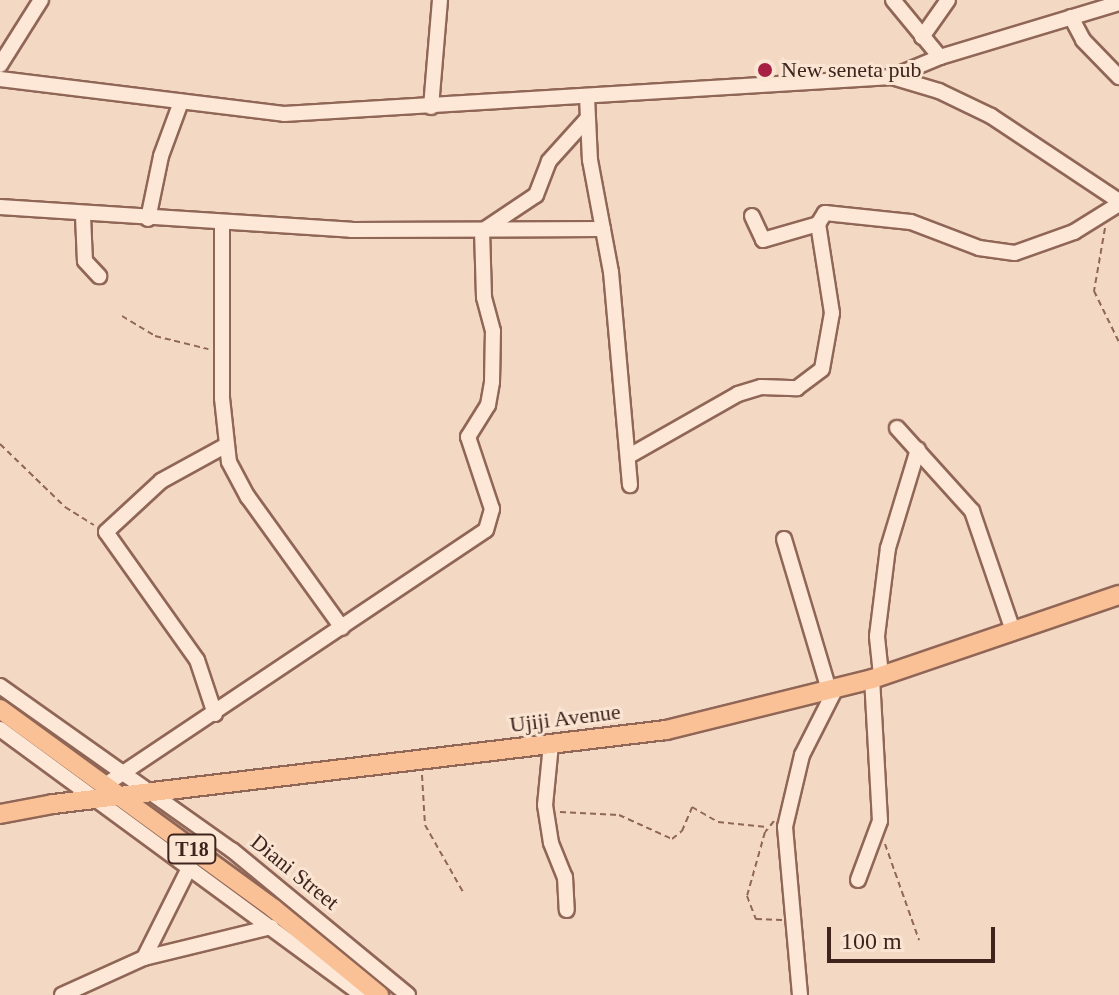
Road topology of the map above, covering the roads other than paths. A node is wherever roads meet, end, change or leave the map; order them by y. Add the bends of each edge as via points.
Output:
1 (41, 0) edge
2 (440, 0) edge
3 (893, 0) edge
4 (948, 0) edge
5 (1117, 2) edge
6 (1071, 17) junction
7 (922, 37) junction
8 (940, 57) junction
9 (0, 65) edge
10 (892, 77) junction
11 (1119, 77) edge
12 (0, 79) edge
13 (587, 97) junction
14 (181, 102) junction
15 (431, 107) junction
16 (586, 120) junction
17 (1116, 206) edge
18 (0, 207) edge
19 (83, 216) junction
20 (752, 216) dead end
21 (148, 219) junction
22 (222, 224) junction
23 (818, 224) junction
24 (603, 229) junction
25 (482, 231) junction
26 (99, 276) dead end
27 (897, 428) dead end
28 (225, 446) junction
29 (918, 449) junction
30 (629, 456) junction
31 (630, 485) dead end
32 (784, 539) dead end
33 (1119, 595) edge
34 (342, 628) junction
35 (1013, 631) junction
36 (877, 677) junction
37 (0, 686) edge
38 (832, 689) junction
39 (0, 709) edge
40 (215, 714) junction
41 (0, 729) edge
42 (551, 744) junction
43 (123, 775) junction
44 (103, 792) junction
45 (148, 792) junction
46 (122, 795) junction
47 (0, 814) edge
48 (190, 866) junction
49 (858, 880) dead end
50 (567, 910) dead end
51 (271, 927) junction
52 (144, 958) junction
53 (352, 988) edge
54 (62, 995) edge
55 (379, 995) edge
56 (408, 995) edge
57 (800, 995) edge

1 - 9 street
2 - 15 street
3 - 7 street
4 - 7 street
5 - 6 street
6 - 8 street
6 - 11 street via 1083,40
7 - 8 street
8 - 10 street
10 - 13 street
10 - 17 street via 939,91 991,116
12 - 14 street
13 - 15 street
13 - 16 street
14 - 15 street via 284,114
14 - 21 street via 161,156
16 - 24 street
16 - 25 street via 549,161 536,195
17 - 23 street via 1051,243 1015,253 998,253 941,229 889,217 831,211
18 - 19 street
19 - 21 street
19 - 26 street via 84,257
20 - 23 street via 763,240
21 - 22 street
22 - 25 street
22 - 28 street
23 - 30 street via 831,305 831,334 822,369 797,388 761,387 738,394
24 - 25 street
24 - 30 street
25 - 34 street via 484,297 493,331 492,382 488,405 468,437 492,509 489,523 471,544
27 - 29 street
28 - 34 street via 248,497
28 - 40 street via 161,481 106,528 197,660
29 - 35 street via 951,483 983,531
29 - 36 street via 888,548
30 - 31 street
32 - 38 street
33 - 35 main road, Ujiji Avenue
34 - 40 street
35 - 36 main road, Ujiji Avenue
36 - 38 main road, Ujiji Avenue
36 - 49 street via 879,824
37 - 43 street, Diani Street
38 - 42 main road, Ujiji Avenue via 680,727
38 - 57 street via 808,739 788,806 790,920
39 - 44 main road
40 - 43 street
41 - 44 street
42 - 45 main road, Ujiji Avenue
42 - 50 street via 546,813 565,877
43 - 44 street
43 - 45 street, Diani Street
44 - 46 main road, Ujiji Avenue
44 - 47 main road, Ujiji Avenue
44 - 48 street
45 - 46 main road, Ujiji Avenue
45 - 56 street, Diani Street via 278,886
46 - 53 main road, T18
48 - 51 street
48 - 52 street
51 - 52 street
51 - 53 street
52 - 54 street
53 - 55 main road, T18

